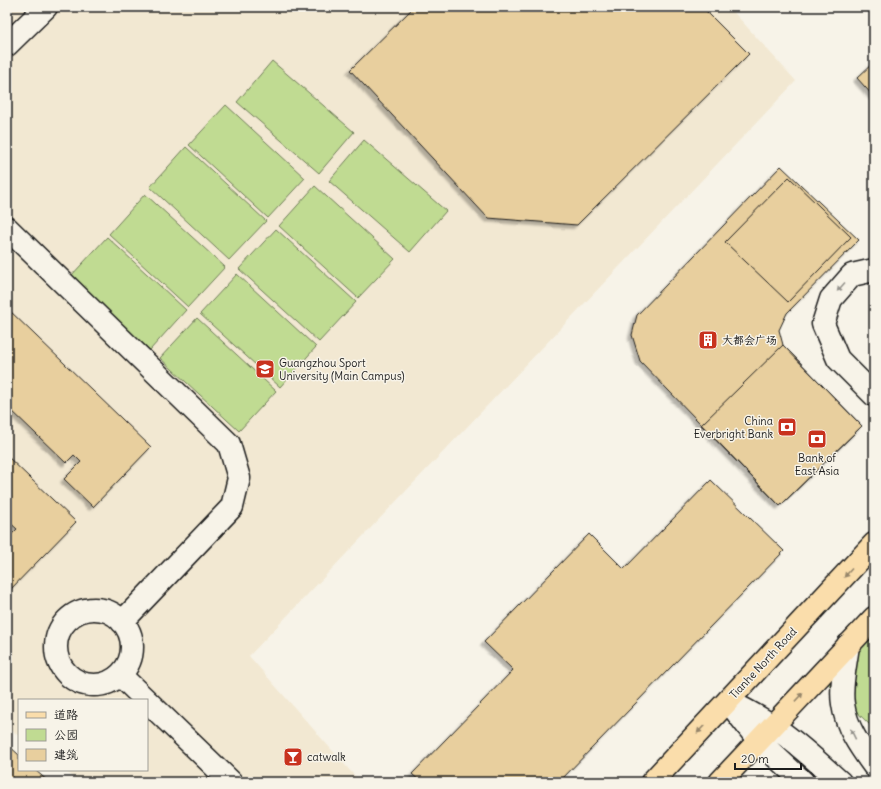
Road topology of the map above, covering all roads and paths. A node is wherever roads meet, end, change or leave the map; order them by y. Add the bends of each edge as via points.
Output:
1 (46, 7) edge
2 (7, 45) edge
3 (7, 228) edge
4 (874, 270) edge
5 (874, 395) edge
6 (874, 544) edge
7 (874, 618) edge
8 (122, 622) junction
9 (848, 645) junction
10 (120, 675) junction
11 (144, 699) edge
12 (728, 701) junction
13 (148, 703) edge
14 (766, 733) junction
15 (874, 766) edge
16 (231, 782) edge
17 (652, 782) edge
18 (720, 782) edge
19 (784, 782) edge
20 (803, 782) edge
21 (840, 782) edge

1 - 2 street
3 - 8 street via 228,444 239,478 232,507
4 -> 5 street via 852,275 831,299 823,324 838,359
6 -> 12 main road, Tianhe North Road
7 - 9 main road
8 - 10 street via 130,636 132,648 130,659
8 - 10 street via 117,616 106,611 82,611 71,617 62,627 57,639 61,665 68,675 80,682 92,685 105,684
14 -> 9 main road
15 -> 9 street via 858,744 842,703
10 - 11 street
12 - 14 street
12 -> 17 main road, Tianhe North Road
13 - 16 street
14 - 18 main road
14 - 19 street
14 - 20 street
14 - 21 street via 781,731

